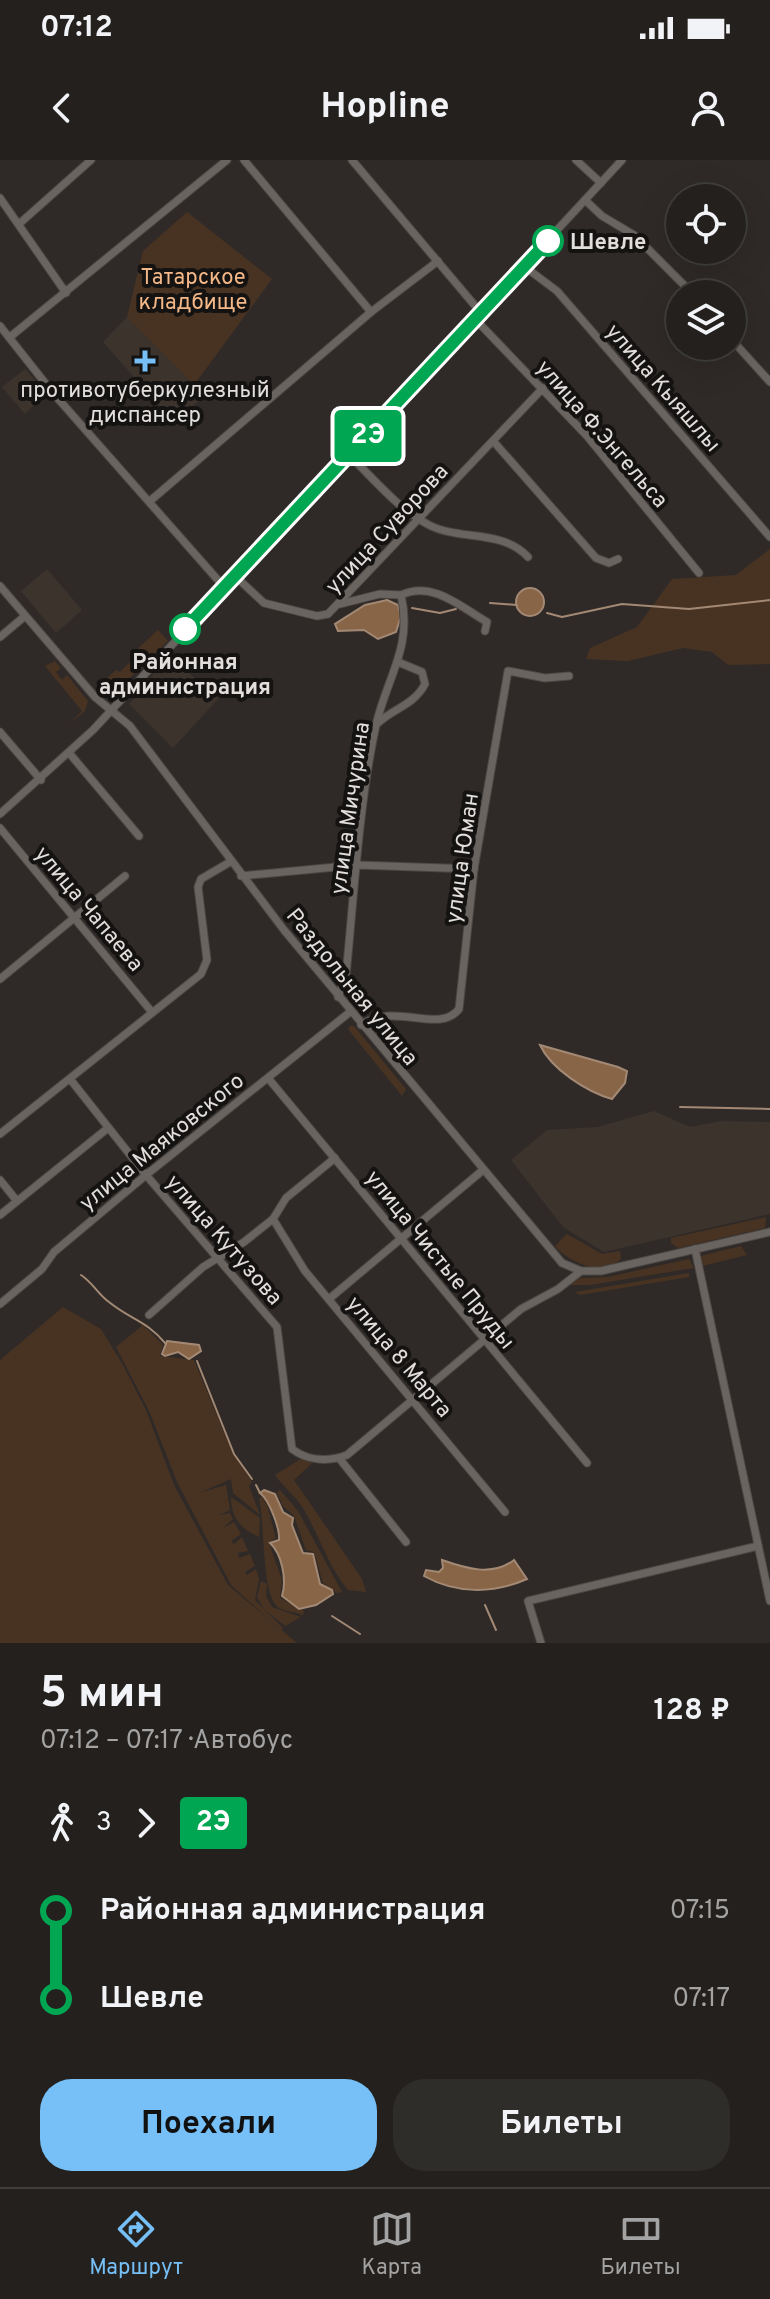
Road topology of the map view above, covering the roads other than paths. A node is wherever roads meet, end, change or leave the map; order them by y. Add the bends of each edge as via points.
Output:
1 (91, 160) edge
2 (227, 160) edge
3 (244, 160) edge
4 (352, 160) edge
5 (576, 160) edge
6 (622, 160) edge
7 (601, 183) junction
8 (0, 198) edge
9 (585, 200) junction
10 (19, 224) junction
11 (438, 261) junction
12 (525, 267) junction
13 (679, 280) edge
14 (66, 293) junction
15 (371, 312) junction
16 (479, 317) junction
17 (0, 326) edge
18 (10, 337) junction
19 (746, 355) edge
20 (770, 382) edge
21 (543, 388) junction
22 (494, 442) junction
23 (350, 456) junction
24 (150, 501) junction
25 (418, 518) junction
26 (770, 537) edge
27 (528, 557) dead end
28 (618, 559) dead end
29 (699, 573) dead end
30 (234, 575) junction
31 (0, 586) edge
32 (224, 587) junction
33 (401, 595) junction
34 (340, 604) junction
35 (25, 616) junction
36 (485, 631) dead end
37 (0, 637) edge
38 (398, 662) junction
39 (569, 676) dead end
40 (112, 709) junction
41 (376, 724) junction
42 (0, 732) edge
43 (70, 754) junction
44 (41, 780) junction
45 (0, 814) edge
46 (0, 828) edge
47 (139, 836) dead end
48 (230, 862) junction
49 (357, 865) junction
50 (474, 869) junction
51 (125, 876) dead end
52 (241, 876) junction
53 (75, 917) junction
54 (0, 979) edge
55 (338, 997) junction
56 (151, 1011) junction
57 (350, 1012) junction
58 (361, 1025) junction
59 (268, 1078) junction
60 (70, 1079) junction
61 (108, 1128) junction
62 (0, 1134) edge
63 (335, 1158) junction
64 (483, 1170) junction
65 (146, 1175) junction
66 (0, 1180) edge
67 (17, 1201) junction
68 (0, 1215) edge
69 (273, 1219) junction
70 (770, 1232) edge
71 (401, 1238) junction
72 (695, 1249) junction
73 (216, 1259) junction
74 (581, 1271) junction
75 (329, 1299) junction
76 (0, 1304) edge
77 (149, 1315) dead end
78 (485, 1341) junction
79 (413, 1400) junction
80 (339, 1458) junction
81 (587, 1463) dead end
82 (505, 1512) dead end
83 (406, 1542) dead end
84 (758, 1546) junction
85 (770, 1601) edge
86 (541, 1643) edge

1 - 10 street
2 - 14 street
3 - 15 street
4 - 11 street, улица Ф.Энгельса
5 - 7 street
6 - 7 street
7 - 9 street
8 - 10 street
9 - 12 street
9 - 13 street via 634,235
10 - 14 street
11 - 15 street
11 - 16 street, улица Ф.Энгельса
12 - 16 street
12 - 26 street, улица Кыяшлы via 557,291
14 - 18 street
15 - 24 street
16 - 21 street, улица Ф.Энгельса
16 - 23 street
17 - 18 street
18 - 24 street
19 - 20 street
21 - 22 street, улица Суворова
21 - 29 street, улица Ф.Энгельса
22 - 25 street, улица Суворова
22 - 28 street via 596,558 609,563
23 - 25 street via 392,500
23 - 30 street
24 - 32 street
25 - 27 street via 443,530 486,536
25 - 34 street, улица Суворова
30 - 32 street
30 - 34 street, улица Суворова via 264,603 317,616
31 - 35 street, Раздольная улица
32 - 40 street
33 - 34 street via 380,594
33 - 36 street via 431,590 487,622
33 - 38 street, улица Мичурина via 406,631
35 - 37 street
35 - 40 street, Раздольная улица via 95,697
38 - 41 street, улица Мичурина
38 - 41 street via 422,672 425,684 418,697
39 - 50 street, улица Юман via 508,671
40 - 43 street
40 - 48 street, Раздольная улица
41 - 49 street, улица Мичурина
42 - 44 street
43 - 44 street
43 - 47 street
44 - 45 street
46 - 53 street, улица Чапаева
48 - 52 street, Раздольная улица
48 - 56 street via 201,879 207,960 201,974
49 - 50 street
49 - 52 street
49 - 55 street, улица Мичурина via 346,975
50 - 58 street, улица Юман via 461,1000 455,1014 432,1020 385,1014
51 - 53 street
52 - 55 street, Раздольная улица
53 - 54 street
53 - 56 street, улица Чапаева
55 - 57 street, Раздольная улица
56 - 60 street
57 - 58 street, Раздольная улица
57 - 59 street, улица Маяковского
58 - 64 street, Раздольная улица
59 - 63 street, улица Чистые Пруды
59 - 65 street, улица Маяковского
60 - 61 street, улица Кутузова
60 - 62 street
61 - 65 street, улица Кутузова
61 - 67 street
63 - 69 street via 286,1198
63 - 71 street, улица Чистые Пруды
64 - 71 street
64 - 74 street, Раздольная улица via 554,1256
65 - 73 street, улица Кутузова
65 - 76 street, улица Маяковского
66 - 67 street
67 - 68 street
69 - 73 street
69 - 75 street, улица 8 Марта
70 - 72 street
71 - 75 street
71 - 78 street, улица Чистые Пруды
72 - 74 street
72 - 84 street
73 - 77 street
73 - 80 street, улица Кутузова via 277,1327 292,1449 302,1457
74 - 78 street via 521,1309
75 - 79 street, улица 8 Марта
78 - 79 street
78 - 81 street, улица Чистые Пруды
79 - 80 street
79 - 82 street, улица 8 Марта
80 - 83 street
84 - 85 street
84 - 86 street via 528,1601

